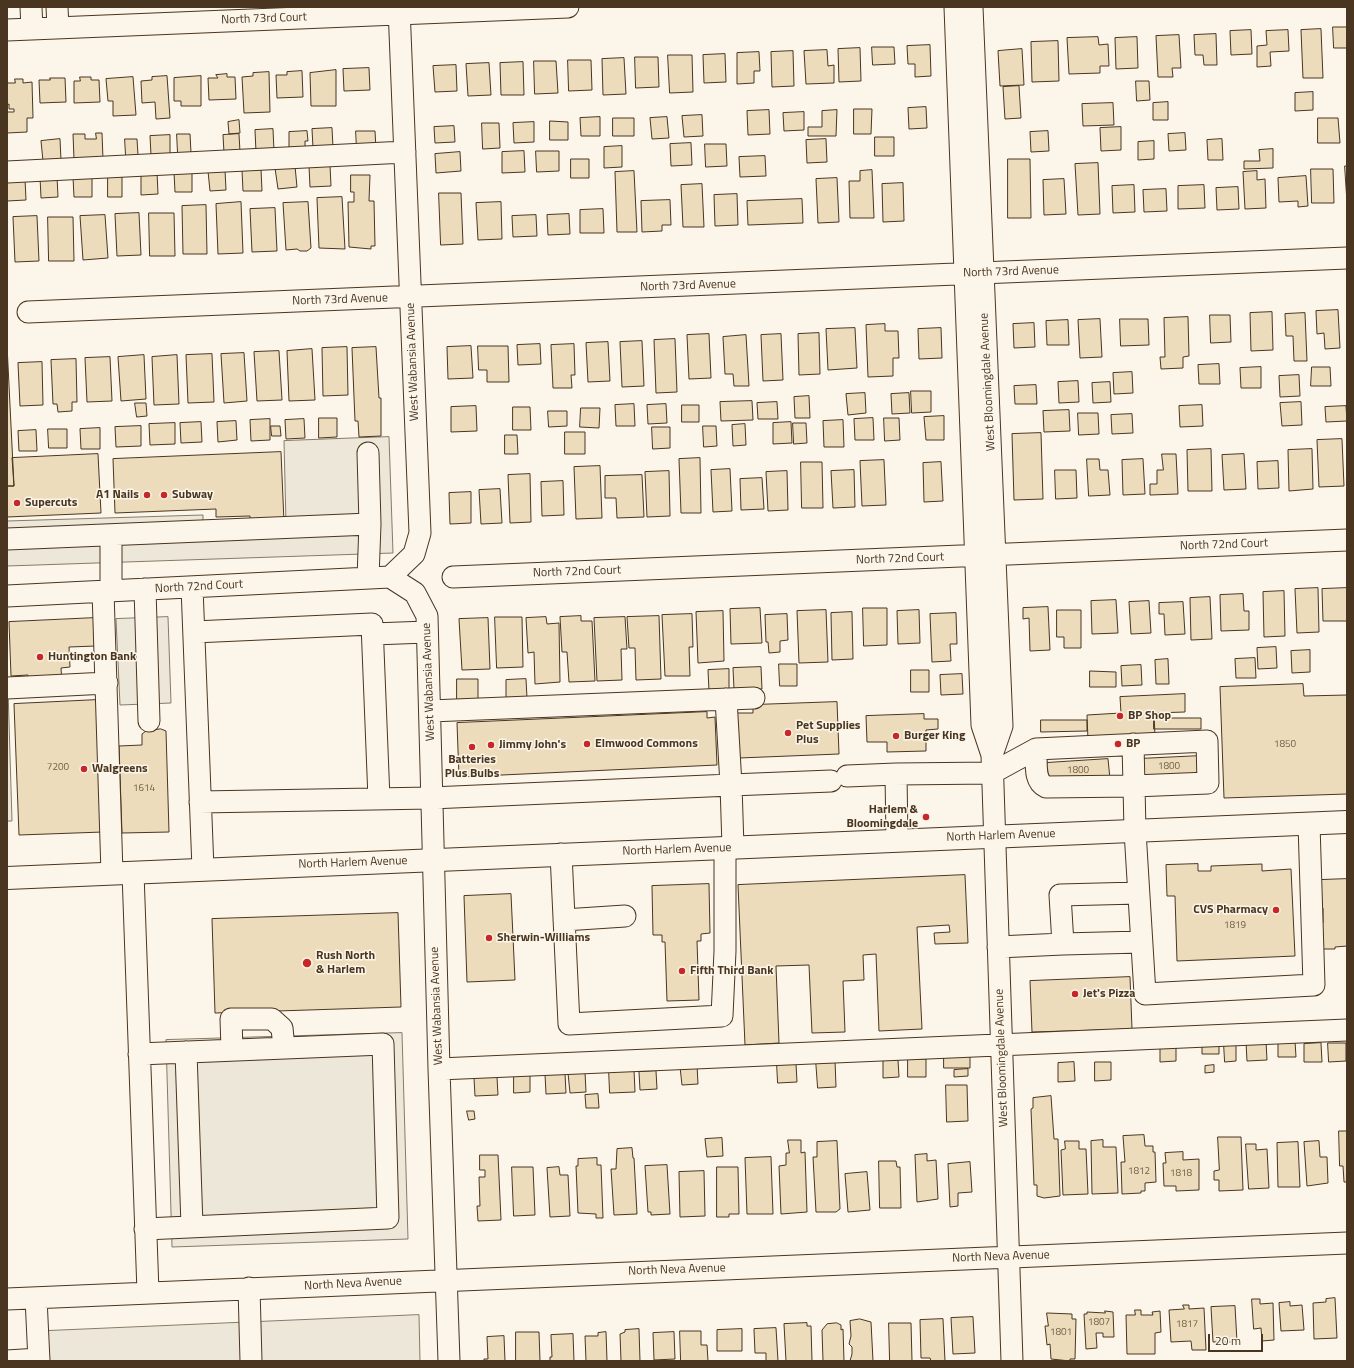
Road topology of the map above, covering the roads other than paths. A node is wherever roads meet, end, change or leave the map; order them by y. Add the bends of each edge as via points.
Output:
1 (31, 7) edge
2 (57, 7) edge
3 (568, 7) edge
4 (955, 7) edge
5 (972, 7) edge
6 (399, 10) edge
7 (58, 28) junction
8 (32, 29) junction
9 (7, 30) edge
10 (405, 152) junction
11 (7, 172) edge
12 (1347, 258) edge
13 (974, 274) junction
14 (410, 297) junction
15 (28, 312) dead end
16 (368, 453) dead end
17 (370, 524) junction
18 (111, 535) junction
19 (7, 539) edge
20 (1347, 540) edge
21 (986, 556) junction
22 (454, 576) dead end
23 (390, 577) junction
24 (368, 578) junction
25 (192, 587) junction
26 (145, 589) junction
27 (107, 591) junction
28 (7, 596) edge
29 (194, 632) junction
30 (427, 632) junction
31 (373, 634) junction
32 (107, 683) junction
33 (7, 688) edge
34 (754, 698) dead end
35 (726, 699) junction
36 (430, 711) junction
37 (149, 721) dead end
38 (1133, 744) junction
39 (1036, 749) junction
40 (992, 764) junction
41 (896, 774) junction
42 (731, 785) junction
43 (1134, 786) junction
44 (431, 798) junction
45 (379, 799) junction
46 (200, 802) junction
47 (1347, 822) edge
48 (1310, 824) junction
49 (1134, 831) junction
50 (994, 836) junction
51 (897, 840) junction
52 (729, 847) junction
53 (561, 854) junction
54 (433, 860) junction
55 (203, 869) junction
56 (122, 873) junction
57 (7, 878) edge
58 (1138, 893) junction
59 (625, 916) dead end
60 (564, 920) junction
61 (1141, 942) junction
62 (1063, 944) junction
63 (998, 947) junction
64 (1347, 1030) edge
65 (1001, 1045) junction
66 (284, 1048) junction
67 (232, 1050) junction
68 (186, 1052) junction
69 (139, 1054) junction
70 (439, 1069) junction
71 (192, 1226) junction
72 (145, 1229) junction
73 (1347, 1243) edge
74 (1008, 1257) junction
75 (447, 1280) junction
76 (249, 1288) junction
77 (148, 1292) junction
78 (36, 1298) junction
79 (7, 1299) edge
80 (39, 1360) edge
81 (7, 1361) edge
82 (251, 1361) edge
83 (450, 1361) edge
84 (1012, 1361) edge

1 - 8 street
2 - 7 street
3 - 6 street, North 73rd Court
4 - 13 street, West Bloomingdale Avenue
5 - 13 street, West Bloomingdale Avenue
6 - 7 street, North 73rd Court
6 - 10 street, West Wabansia Avenue
7 - 8 street, North 73rd Court
8 - 9 street, North 73rd Court
10 - 11 street
10 - 14 street, West Wabansia Avenue
12 - 13 street, North 73rd Avenue
13 - 14 street, North 73rd Avenue
13 - 21 street, West Bloomingdale Avenue
14 - 15 street, North 73rd Avenue
14 - 23 street, West Wabansia Avenue via 420,533 414,554
16 - 17 street
17 - 18 street
17 - 24 street
18 - 19 street
18 - 27 street
20 - 21 street, North 72nd Court
21 - 22 street, North 72nd Court
21 - 40 street, West Bloomingdale Avenue via 1002,726
23 - 24 street, North 72nd Court
23 - 30 street, West Wabansia Avenue via 415,593 427,616
24 - 25 street, North 72nd Court
25 - 26 street, North 72nd Court
25 - 29 street
26 - 27 street, North 72nd Court
26 - 37 street
27 - 28 street, North 72nd Court
27 - 32 street
29 - 31 street via 372,624
29 - 46 street
30 - 31 street
30 - 36 street, West Wabansia Avenue
31 - 45 street
32 - 33 street
32 - 56 street
34 - 35 street
35 - 36 street
35 - 42 street
36 - 44 street, West Wabansia Avenue
38 - 39 street
38 - 43 street
38 - 43 street via 1207,741 1208,783
39 - 40 street
39 - 43 street via 1038,780 1046,787
40 - 41 street
40 - 50 street, West Bloomingdale Avenue
41 - 42 street
41 - 51 street
42 - 44 street
42 - 52 street
43 - 49 street
44 - 45 street
44 - 54 street, West Wabansia Avenue
45 - 46 street
46 - 55 street
47 - 48 main road, North Harlem Avenue
48 - 49 main road, North Harlem Avenue
48 - 61 street via 1314,985 1145,994
49 - 50 main road, North Harlem Avenue
49 - 58 street
50 - 51 main road, North Harlem Avenue
50 - 63 street, West Bloomingdale Avenue
51 - 52 main road, North Harlem Avenue
52 - 53 main road, North Harlem Avenue
52 - 60 street via 722,1016 569,1024
53 - 54 main road, North Harlem Avenue
53 - 60 street
54 - 55 main road, North Harlem Avenue
54 - 70 street, West Wabansia Avenue
55 - 56 main road, North Harlem Avenue
56 - 57 main road, North Harlem Avenue
56 - 69 street
58 - 61 street
58 - 62 street via 1060,895
59 - 60 street
61 - 62 street
62 - 63 street
63 - 65 street, West Bloomingdale Avenue
64 - 65 street
65 - 70 street
65 - 74 street, West Bloomingdale Avenue
66 - 67 street
66 - 67 street via 282,1028 272,1018 231,1019
66 - 71 street via 383,1044 388,1218
67 - 68 street
68 - 69 street
68 - 71 street
69 - 72 street
70 - 75 street, West Wabansia Avenue
71 - 72 street
72 - 77 street
73 - 74 street, North Neva Avenue
74 - 75 street, North Neva Avenue
74 - 84 street, West Bloomingdale Avenue
75 - 76 street, North Neva Avenue
75 - 83 street, West Wabansia Avenue
76 - 77 street, North Neva Avenue
76 - 82 street
77 - 78 street, North Neva Avenue
78 - 79 street, North Neva Avenue
78 - 80 street
80 - 81 street

